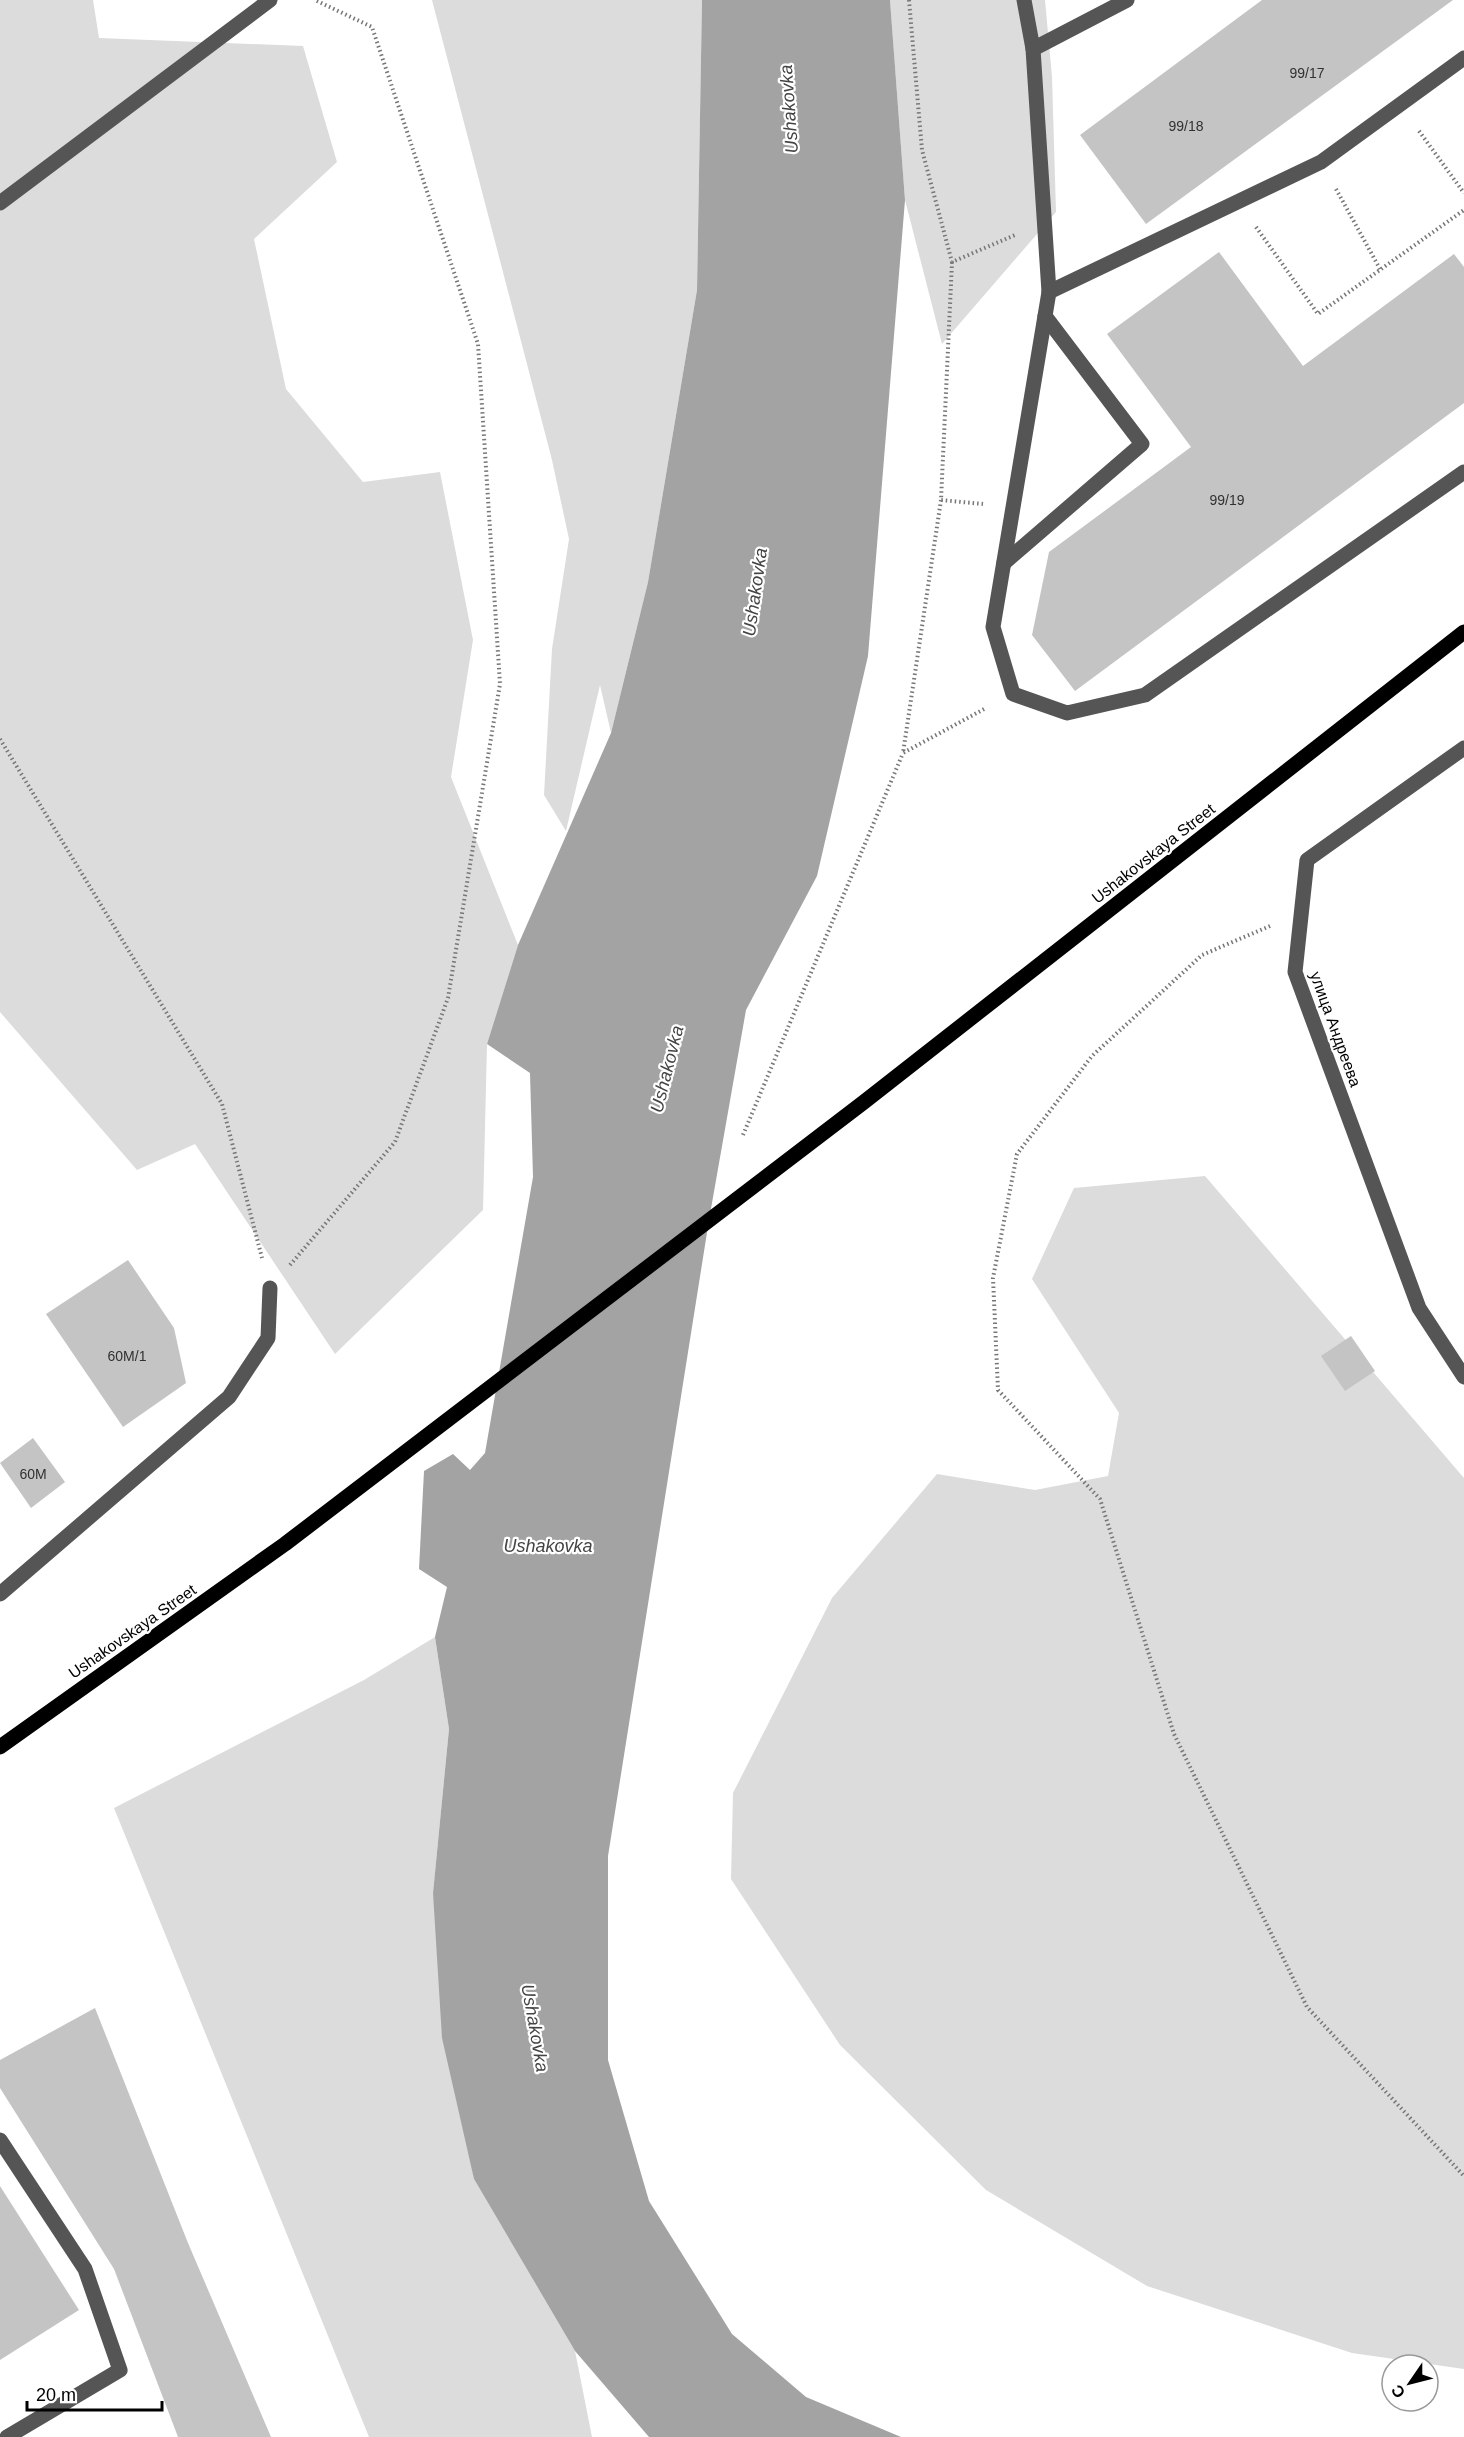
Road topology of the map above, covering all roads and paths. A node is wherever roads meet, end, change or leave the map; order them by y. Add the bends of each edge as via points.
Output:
1 (270, 0) edge
2 (315, 0) edge
3 (909, 0) edge
4 (1024, 0) edge
5 (1127, 0) edge
6 (1032, 49) junction
7 (1464, 58) edge
8 (1400, 104) junction
9 (1321, 162) junction
10 (1464, 193) edge
11 (1238, 201) junction
12 (0, 203) edge
13 (1464, 210) edge
14 (1044, 222) junction
15 (952, 262) junction
16 (1380, 269) junction
17 (1049, 292) junction
18 (1045, 316) junction
19 (1464, 472) edge
20 (940, 500) junction
21 (1013, 507) junction
22 (1004, 563) junction
23 (1464, 632) edge
24 (1013, 694) junction
25 (0, 739) edge
26 (1464, 748) edge
27 (903, 753) junction
28 (1302, 912) junction
29 (742, 1135) dead end
30 (270, 1288) junction
31 (1464, 1377) edge
32 (0, 1594) edge
33 (0, 1747) edge
34 (0, 2140) edge
35 (1464, 2176) edge
36 (7, 2437) edge

1 - 12 street
2 - 30 path via 372,27 478,344 500,684 448,998 395,1142
3 - 15 path via 922,150
4 - 6 street
5 - 6 street
6 - 14 street
7 - 8 street
8 - 9 street
8 - 10 path
9 - 11 street
9 - 16 path
11 - 16 path via 1318,314
11 - 17 street
13 - 16 path
14 - 15 path
14 - 17 street
15 - 20 path
17 - 18 street
18 - 21 street
18 - 22 street via 1142,444
19 - 24 street via 1145,695 1067,713
20 - 21 path
20 - 27 path
21 - 22 street
22 - 24 street via 993,627
23 - 33 main road, Ushakovskaya Street via 864,1102 285,1544
24 - 27 path
25 - 30 path via 222,1104
26 - 28 street, улица Андреева via 1306,860
27 - 29 path
28 - 31 street, улица Андреева via 1295,972 1419,1308
28 - 35 path via 1202,955 1092,1056 1017,1154 993,1278 998,1390 1100,1499 1174,1734 1307,2007
30 - 32 street via 268,1338 229,1397
34 - 36 street via 85,2270 120,2370

